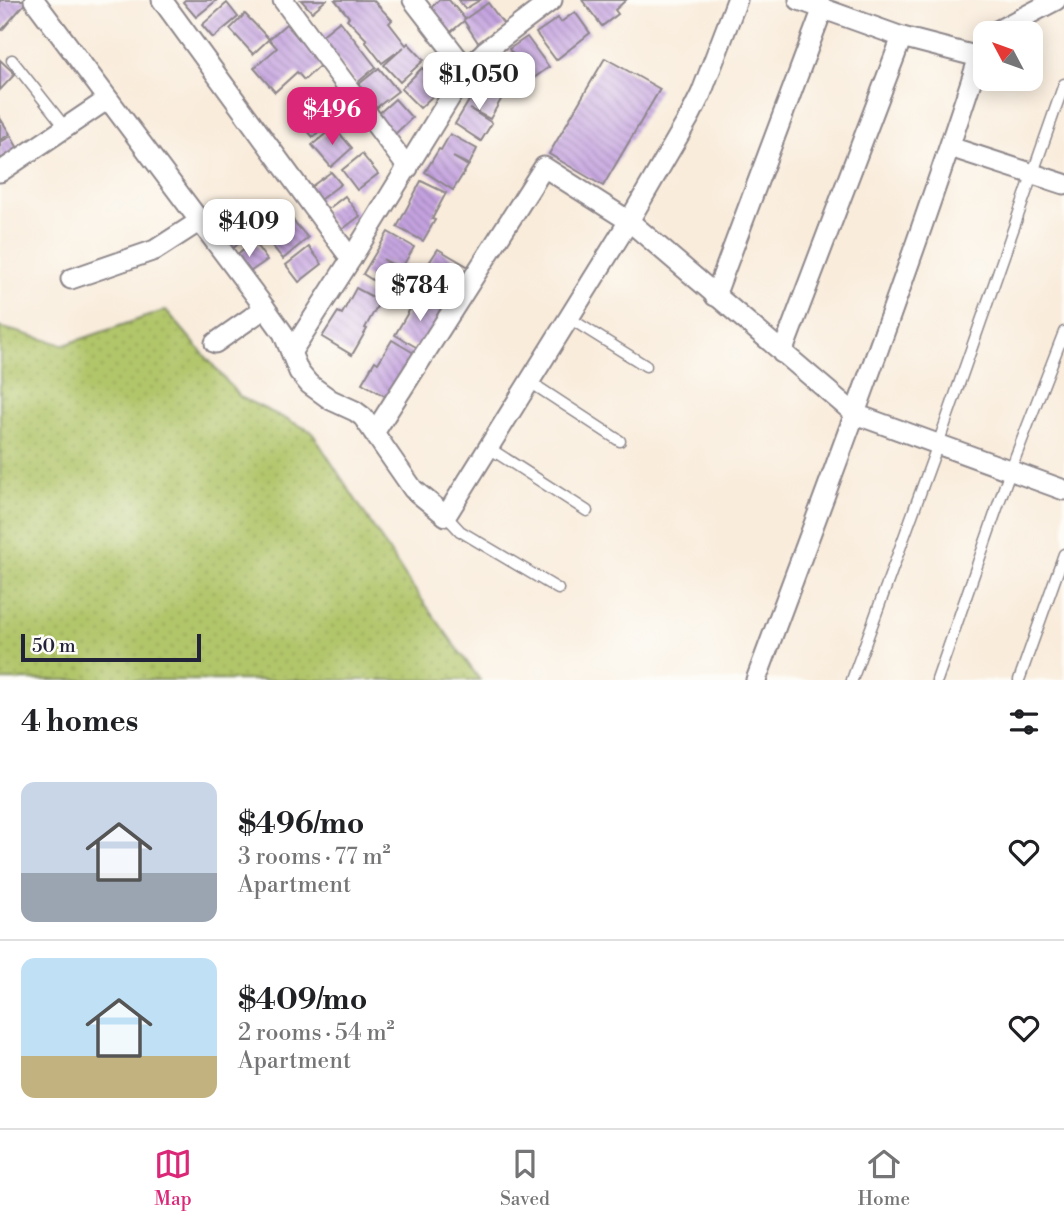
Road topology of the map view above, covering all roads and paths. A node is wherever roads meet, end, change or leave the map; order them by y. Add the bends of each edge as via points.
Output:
1 (34, 0) edge
2 (162, 0) edge
3 (283, 0) edge
4 (413, 0) edge
5 (737, 0) edge
6 (799, 0) edge
7 (1056, 0) edge
8 (539, 4) edge
9 (823, 8) junction
10 (1016, 21) edge
11 (902, 37) junction
12 (973, 50) edge
13 (12, 60) dead end
14 (467, 70) junction
15 (973, 79) edge
16 (1064, 84) edge
17 (108, 99) junction
18 (65, 127) junction
19 (950, 147) junction
20 (408, 168) junction
21 (0, 172) edge
22 (1033, 175) junction
23 (1064, 184) edge
24 (200, 221) junction
25 (629, 221) junction
26 (351, 259) junction
27 (71, 279) dead end
28 (715, 296) junction
29 (265, 308) junction
30 (569, 317) junction
31 (1064, 332) edge
32 (215, 343) dead end
33 (292, 351) junction
34 (782, 353) junction
35 (646, 366) dead end
36 (530, 382) junction
37 (855, 414) junction
38 (374, 433) junction
39 (620, 441) dead end
40 (938, 444) junction
41 (489, 448) junction
42 (1010, 471) junction
43 (1064, 489) edge
44 (587, 511) dead end
45 (446, 516) junction
46 (1064, 554) edge
47 (558, 589) dead end
48 (756, 680) edge
49 (852, 680) edge
50 (937, 680) edge
51 (1019, 680) edge

1 - 17 street
2 - 26 street
3 - 20 street
4 - 14 street
5 - 25 street via 701,94
6 - 9 street
7 - 10 street
8 - 14 street
9 - 11 street
9 - 28 street
11 - 12 street
11 - 34 street
13 - 18 lane
14 - 20 street
15 - 19 street
16 - 22 lane
17 - 18 street
17 - 24 street
18 - 21 street
19 - 22 street
19 - 37 street
20 - 26 street
22 - 23 street
22 - 40 lane
24 - 27 street via 155,250
24 - 29 street
25 - 28 street
25 - 30 street
25 - 38 street via 544,167
26 - 33 street
28 - 34 street
29 - 32 street
29 - 33 street
30 - 35 lane
30 - 36 street
31 - 42 lane
33 - 38 street via 299,372 309,383 363,417
34 - 37 street
36 - 39 lane
36 - 41 street
37 - 40 street
37 - 48 street
38 - 45 street via 413,489
40 - 42 street
40 - 49 lane
41 - 44 lane
41 - 45 street
42 - 43 street
42 - 50 lane
45 - 47 lane via 460,531
46 - 51 lane

